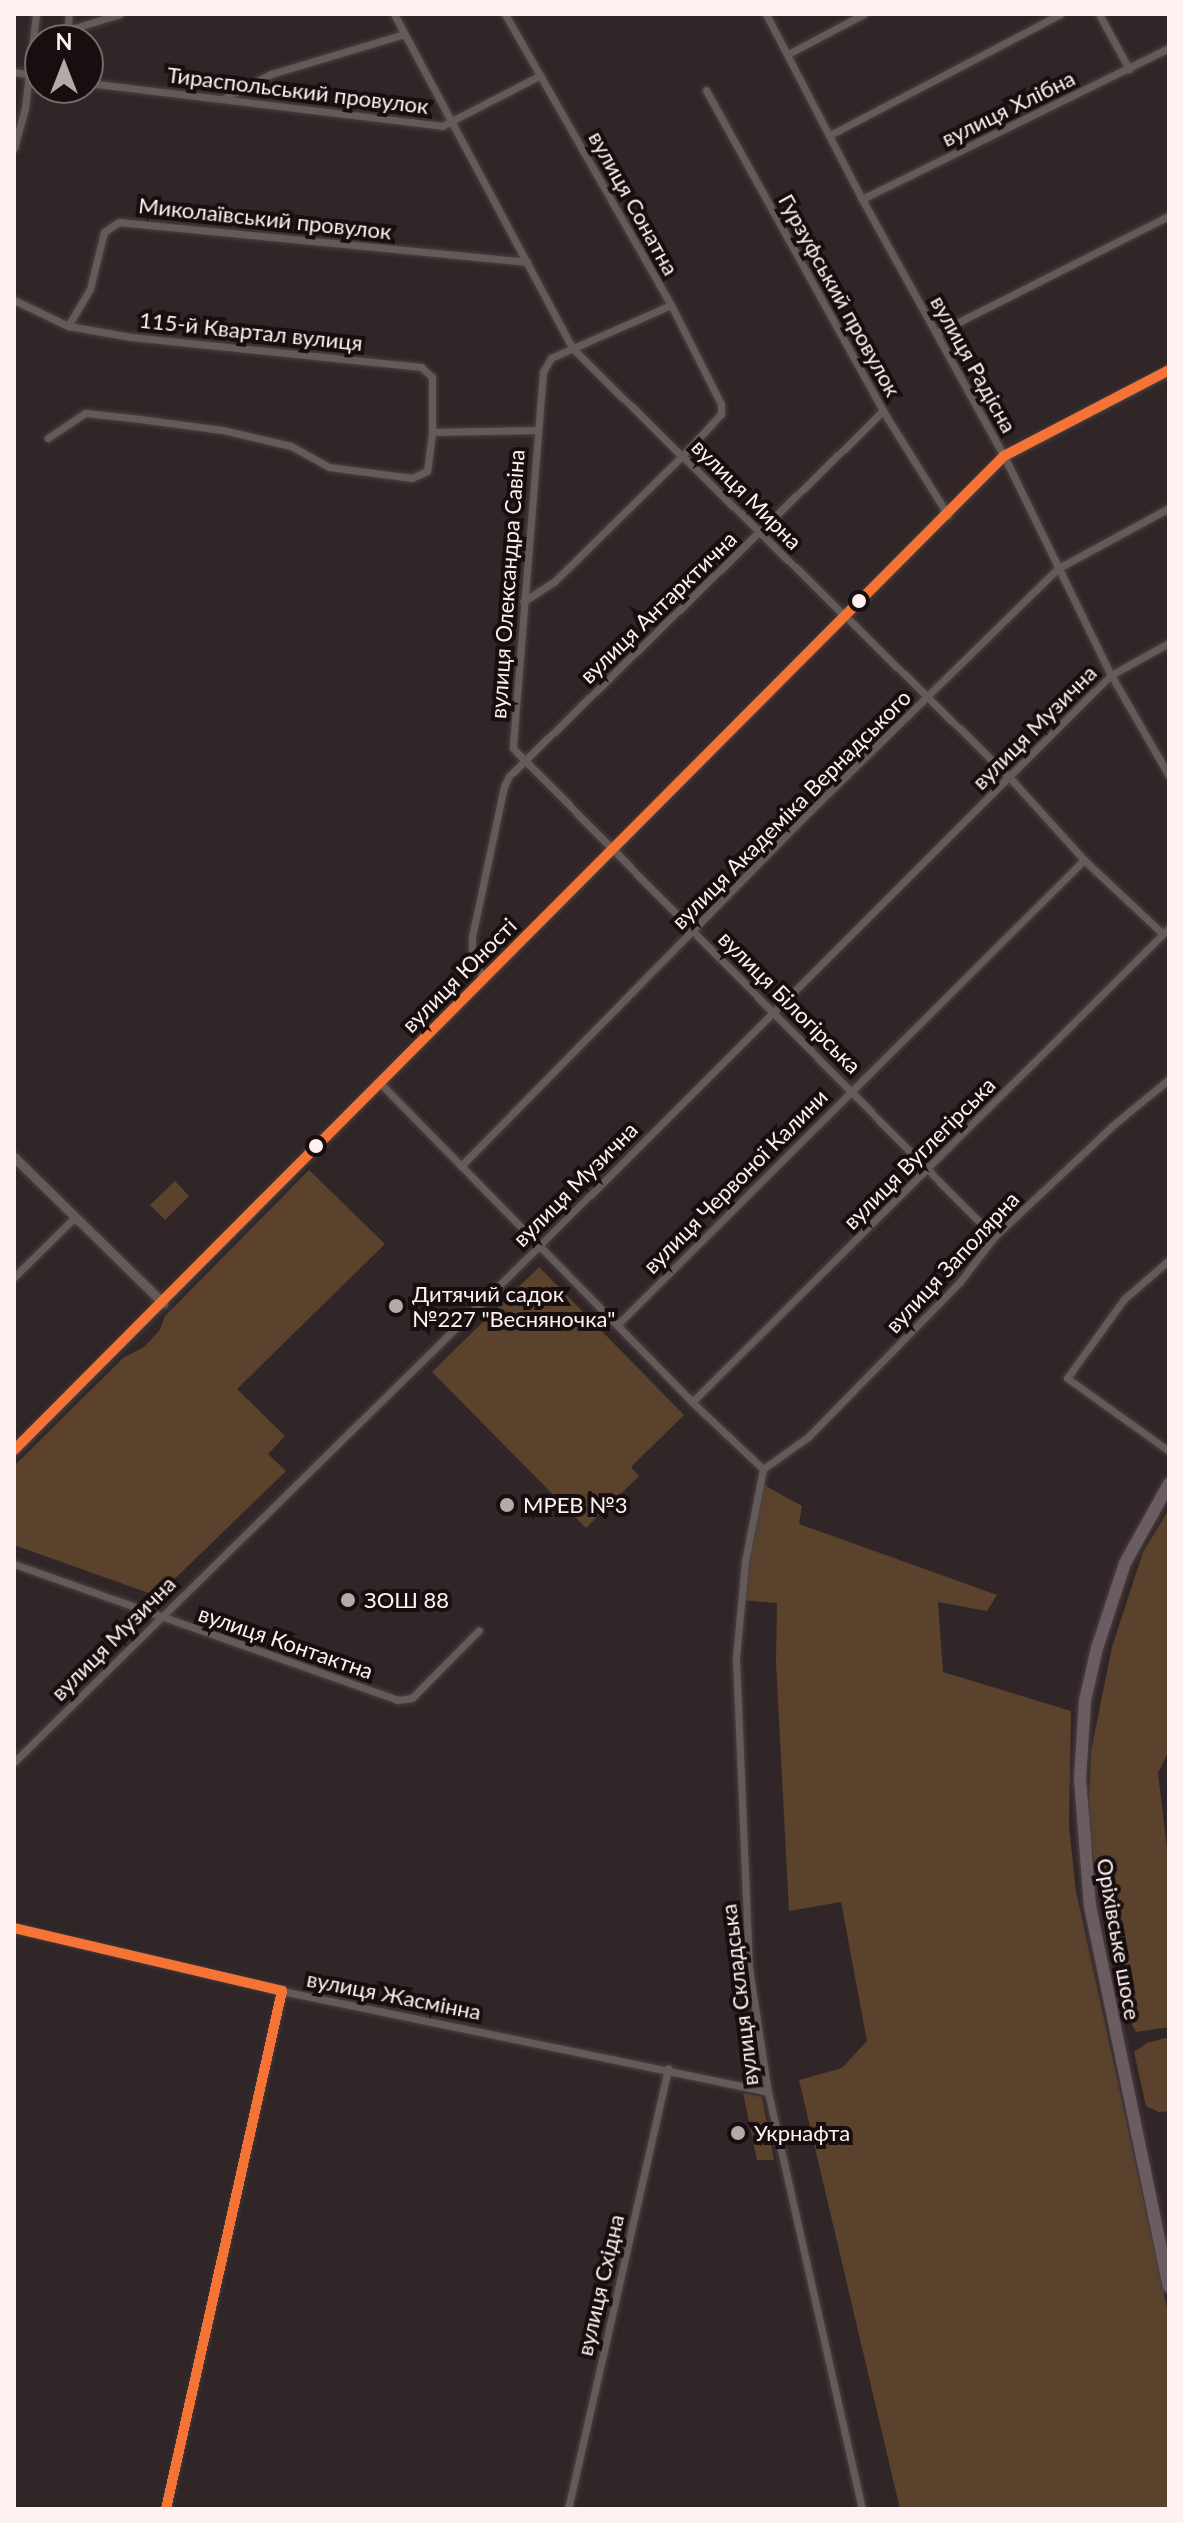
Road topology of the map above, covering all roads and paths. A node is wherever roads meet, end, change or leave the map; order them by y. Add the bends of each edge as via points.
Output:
1 (120, 14) edge
2 (394, 14) edge
3 (505, 14) edge
4 (766, 14) edge
5 (864, 14) edge
6 (1060, 14) edge
7 (1099, 14) edge
8 (88, 24) edge
9 (404, 34) junction
10 (1169, 48) edge
11 (788, 54) junction
12 (1129, 69) junction
13 (541, 75) junction
14 (104, 85) edge
15 (706, 90) dead end
16 (223, 98) junction
17 (25, 104) edge
18 (453, 123) junction
19 (830, 135) junction
20 (14, 148) edge
21 (862, 199) junction
22 (1169, 216) edge
23 (527, 262) junction
24 (14, 300) edge
25 (671, 305) junction
26 (68, 326) junction
27 (937, 333) junction
28 (573, 349) junction
29 (1169, 370) edge
30 (883, 411) junction
31 (536, 430) junction
32 (432, 432) junction
33 (48, 438) dead end
34 (683, 455) junction
35 (1004, 456) junction
36 (1169, 508) edge
37 (948, 515) junction
38 (760, 534) junction
39 (1057, 569) junction
40 (523, 602) junction
41 (844, 618) junction
42 (1169, 643) edge
43 (1111, 675) junction
44 (928, 697) junction
45 (525, 761) junction
46 (1168, 772) edge
47 (1010, 778) junction
48 (612, 849) junction
49 (1084, 860) junction
50 (694, 931) junction
51 (1166, 931) edge
52 (482, 977) junction
53 (773, 1010) junction
54 (1169, 1079) edge
55 (378, 1081) junction
56 (851, 1090) junction
57 (14, 1157) edge
58 (461, 1166) junction
59 (929, 1170) junction
60 (75, 1217) junction
61 (994, 1237) junction
62 (539, 1246) junction
63 (1169, 1260) edge
64 (14, 1277) edge
65 (163, 1303) junction
66 (617, 1325) junction
67 (692, 1402) junction
68 (14, 1450) edge
69 (1169, 1451) edge
70 (763, 1469) junction
71 (1169, 1484) edge
72 (14, 1564) edge
73 (160, 1616) junction
74 (479, 1630) dead end
75 (14, 1762) edge
76 (14, 1928) edge
77 (282, 1991) junction
78 (668, 2068) junction
79 (768, 2092) junction
80 (1169, 2287) edge
81 (166, 2509) edge
82 (568, 2509) edge
83 (862, 2509) edge

1 - 8 street
2 - 9 street, вулиця Мирна
3 - 13 street, вулиця Сонатна
4 - 11 street, вулиця Радісна
5 - 11 street
6 - 19 street
7 - 12 street
9 - 16 street via 271,74
9 - 18 street, вулиця Мирна
10 - 12 street, вулиця Хлібна
11 - 19 street, вулиця Радісна
12 - 21 street, вулиця Хлібна
13 - 18 street, Тираспольський провулок
13 - 25 street, вулиця Сонатна
14 - 16 street, Тираспольський провулок
15 - 30 street, Гурзуфський провулок
16 - 18 street, Тираспольський провулок via 421,124
17 - 20 street
18 - 23 street, вулиця Мирна
19 - 21 street, вулиця Радісна
21 - 27 street, вулиця Радісна
22 - 27 street
23 - 26 street, Миколаївський провулок via 119,222 104,232 90,289
23 - 28 street, вулиця Мирна
24 - 26 street, 115-й Квартал вулиця
25 - 28 street, вулиця Олександра Савіна
25 - 34 street, вулиця Сонатна via 718,394 721,414
26 - 32 street, 115-й Квартал вулиця via 421,367 432,377
27 - 35 street, вулиця Радісна
28 - 31 street, вулиця Олександра Савіна via 551,358 543,372
28 - 34 street, вулиця Мирна
29 - 35 street, вулиця Юності
30 - 37 street, Гурзуфський провулок
30 - 38 street, вулиця Антарктична
31 - 32 street
31 - 40 street, вулиця Олександра Савіна
32 - 33 street, 115-й Квартал вулиця via 427,471 412,478 329,467 291,446 140,419 85,413
34 - 38 street, вулиця Мирна
34 - 40 street via 555,581
35 - 37 street, вулиця Юності
35 - 39 street, вулиця Радісна
36 - 39 street, вулиця Академіка Вернадського
37 - 41 street, вулиця Юності
38 - 41 street, вулиця Мирна
38 - 45 street, вулиця Антарктична
39 - 43 street, вулиця Радісна
39 - 44 street, вулиця Академіка Вернадського
40 - 45 street, вулиця Олександра Савіна via 513,748
41 - 44 street, вулиця Мирна
41 - 48 street, вулиця Юності
42 - 43 street, вулиця Музична
43 - 46 street, вулиця Радісна
43 - 47 street, вулиця Музична
44 - 47 street, вулиця Мирна
44 - 50 street, вулиця Академіка Вернадського
45 - 48 street, вулиця Білогірська
45 - 52 street via 504,787 472,937
47 - 49 street, вулиця Мирна
47 - 53 street, вулиця Музична
48 - 50 street, вулиця Білогірська
48 - 52 street, вулиця Юності
49 - 51 street, вулиця Мирна
49 - 56 street, вулиця Червоної Калини
50 - 53 street, вулиця Білогірська
50 - 58 street, вулиця Академіка Вернадського
51 - 59 street, вулиця Вуглегірська
52 - 55 street, вулиця Юності
53 - 56 street, вулиця Білогірська
53 - 62 street, вулиця Музична
54 - 61 street, вулиця Заполярна
55 - 58 street
55 - 65 street, вулиця Юності
56 - 59 street, вулиця Білогірська
56 - 66 street, вулиця Червоної Калини
57 - 60 street
58 - 62 street
59 - 61 street, вулиця Білогірська
59 - 67 street, вулиця Вуглегірська
60 - 64 street
60 - 65 street
61 - 70 street, вулиця Заполярна via 959,1283 855,1391 808,1437
62 - 66 street
62 - 73 street, вулиця Музична
63 - 69 street via 1124,1299 1067,1378
65 - 68 street, вулиця Юності
66 - 67 street
67 - 70 street
70 - 79 street, вулиця Складська via 745,1562 736,1658 749,1968
71 - 80 highway, Оріхівське шосе via 1139,1534 1097,1648 1084,1714 1080,1779 1090,1906
72 - 73 street, вулиця Контактна
73 - 74 street, вулиця Контактна via 404,1701
73 - 75 street, вулиця Музична
76 - 77 street, вулиця Жасмінна
77 - 78 street, вулиця Жасмінна
77 - 81 street
78 - 79 street, вулиця Жасмінна
78 - 82 street, вулиця Східна
79 - 83 street, вулиця Складська

